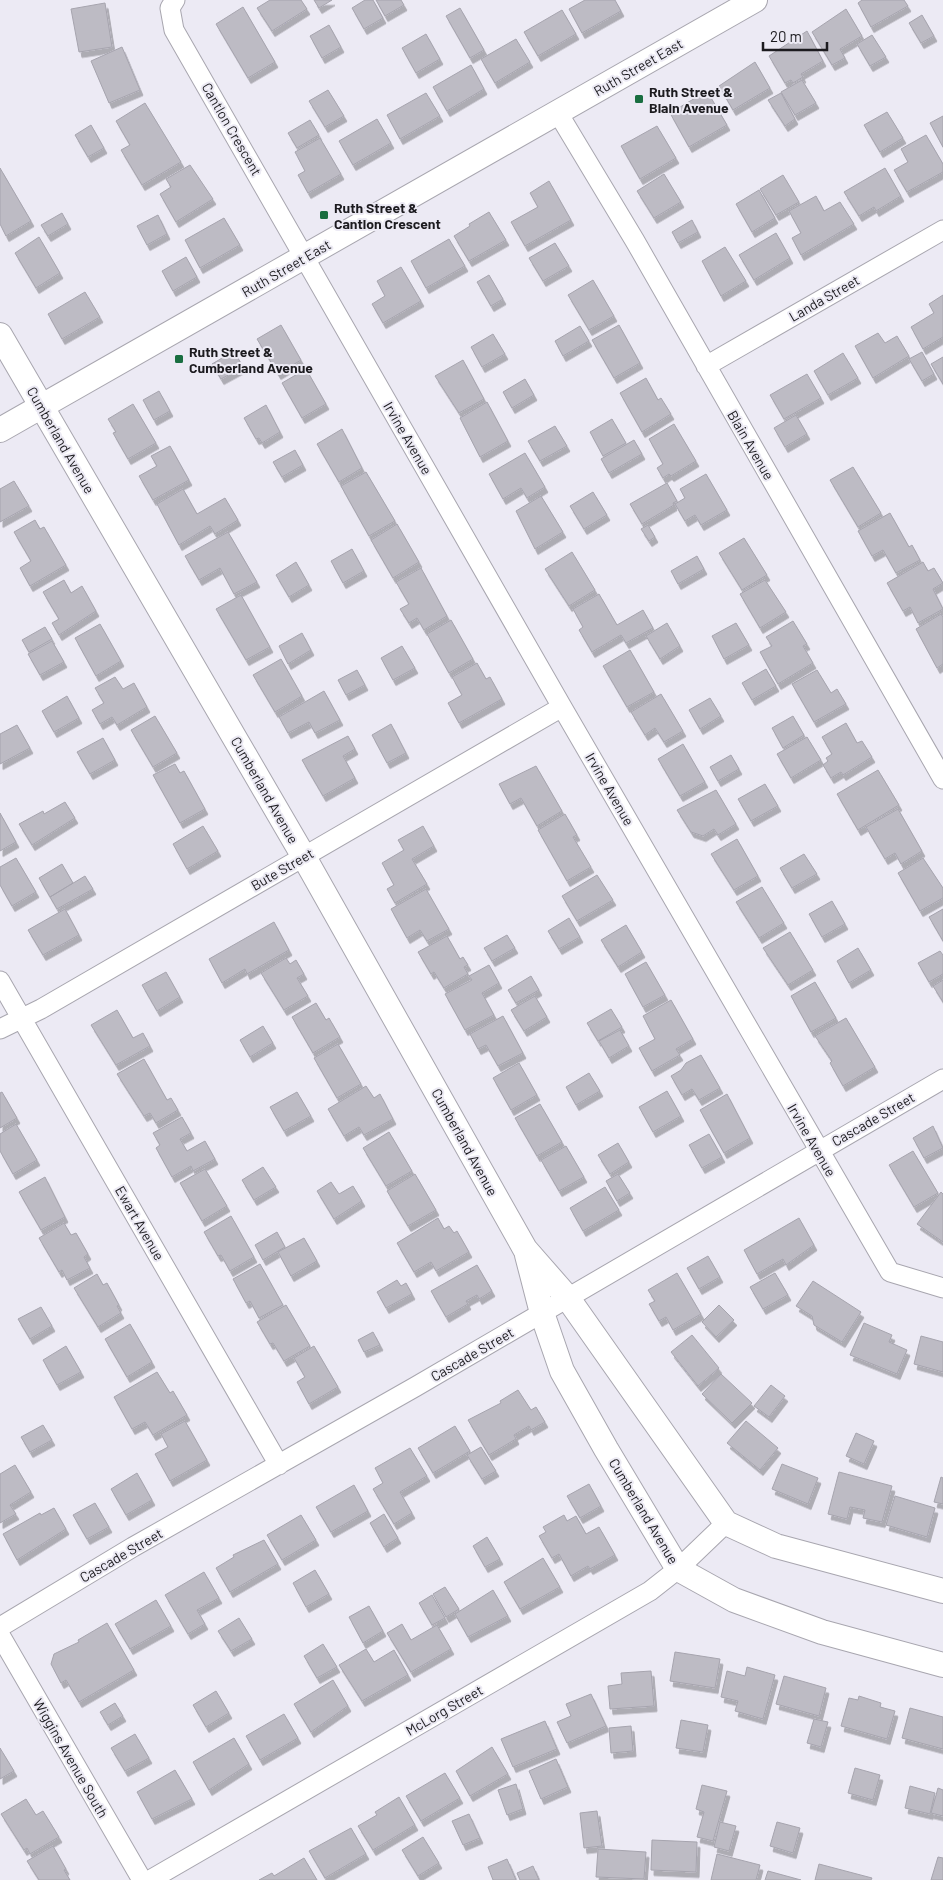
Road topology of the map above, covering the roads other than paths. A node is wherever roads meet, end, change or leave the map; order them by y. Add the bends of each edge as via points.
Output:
1 (175, 0) edge
2 (755, 0) edge
3 (558, 112) junction
4 (943, 230) edge
5 (305, 256) junction
6 (0, 335) edge
7 (706, 366) junction
8 (41, 405) junction
9 (0, 430) edge
10 (562, 707) junction
11 (943, 779) edge
12 (304, 856) junction
13 (0, 981) edge
14 (22, 1018) junction
15 (0, 1029) edge
16 (943, 1079) edge
17 (819, 1151) junction
18 (525, 1249) junction
19 (943, 1288) edge
20 (567, 1297) junction
21 (542, 1313) junction
22 (279, 1465) junction
23 (726, 1523) junction
24 (678, 1569) junction
25 (943, 1591) edge
26 (0, 1627) edge
27 (0, 1635) edge
28 (943, 1665) edge
29 (142, 1880) edge
30 (150, 1880) edge

1 - 5 street, Cantlon Crescent via 170,8 174,30
2 - 3 street, Ruth Street East
3 - 5 street, Ruth Street East
3 - 7 street, Blain Avenue
4 - 7 street, Landa Street
5 - 8 street, Ruth Street East
5 - 10 street, Irvine Avenue
6 - 8 street, Cumberland Avenue
7 - 11 street, Blain Avenue
8 - 9 street, Ruth Street East
8 - 12 street, Cumberland Avenue
10 - 12 street, Bute Street
10 - 17 street, Irvine Avenue
12 - 14 street, Bute Street
12 - 18 street, Cumberland Avenue
13 - 14 street, Ewart Avenue
14 - 15 street, Bute Street
14 - 22 street, Ewart Avenue
16 - 17 street, Cascade Street
17 - 19 street, Irvine Avenue via 890,1272
17 - 20 street, Cascade Street
18 - 20 street, Cumberland Avenue
18 - 21 street, Cumberland Avenue
20 - 21 street, Cascade Street
20 - 23 street, Cumberland Avenue
21 - 22 street, Cascade Street
21 - 24 street, Cumberland Avenue via 562,1371
22 - 26 street, Cascade Street
23 - 24 street, McLorg Street
23 - 25 street via 776,1546
24 - 28 street, Cumberland Avenue via 743,1603 822,1632
24 - 30 street, McLorg Street via 650,1591
27 - 29 street, Wiggins Avenue South

